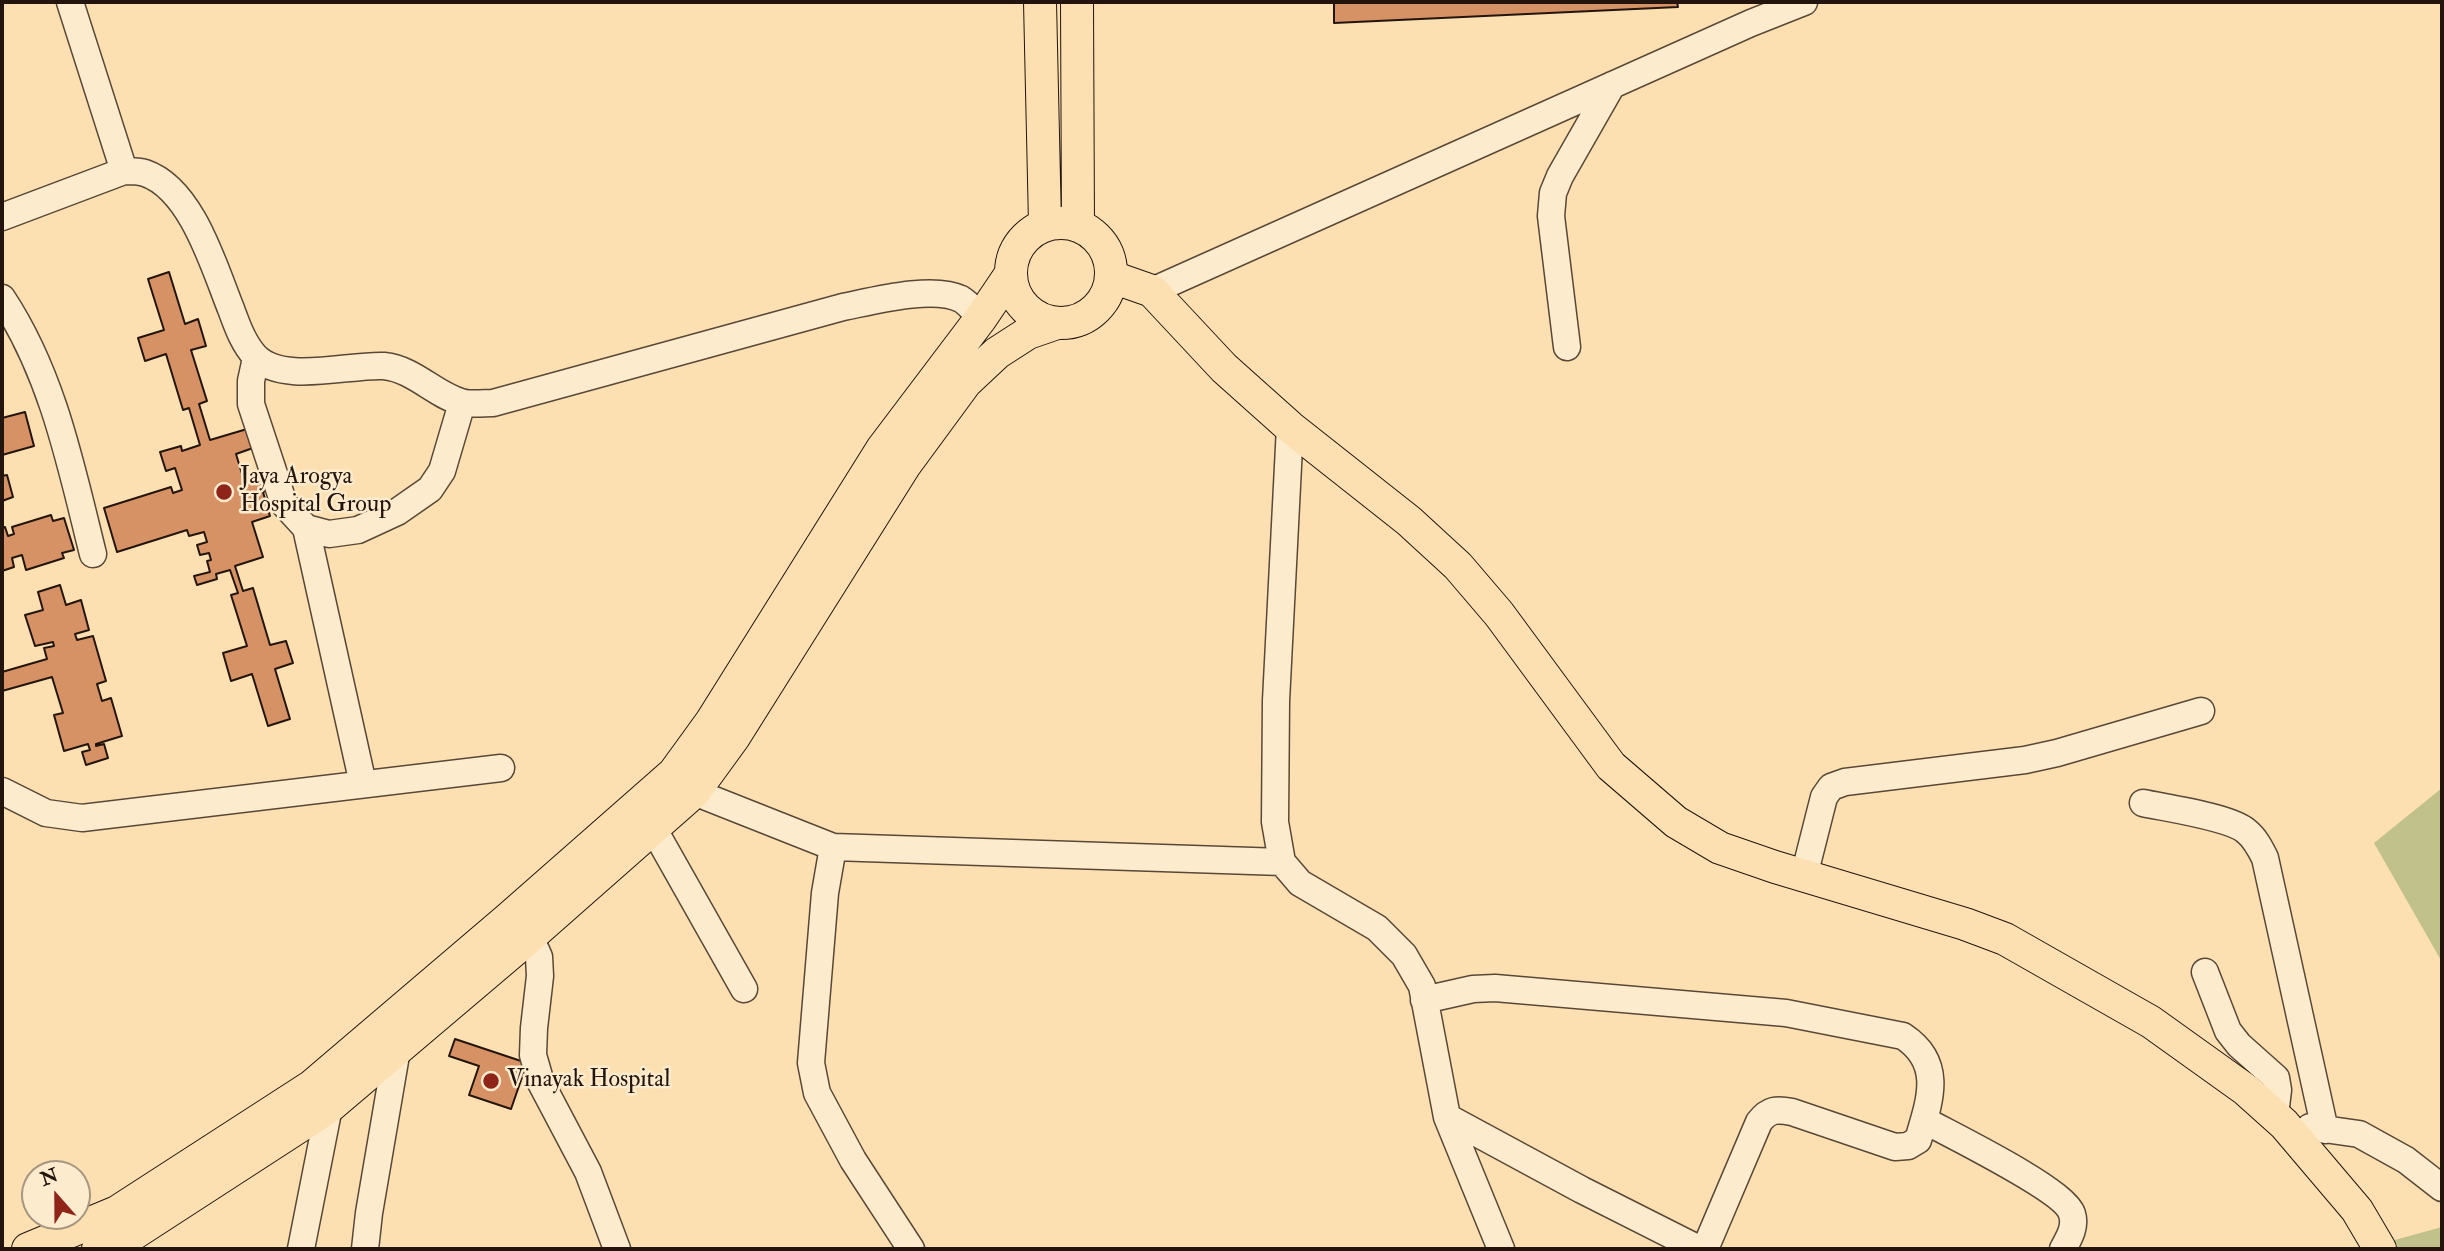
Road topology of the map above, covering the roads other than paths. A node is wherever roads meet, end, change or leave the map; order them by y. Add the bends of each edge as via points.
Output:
1 (70, 2) edge
2 (1040, 2) edge
3 (1077, 2) edge
4 (1804, 2) edge
5 (1612, 85) junction
6 (124, 171) junction
7 (2, 217) edge
8 (1045, 224) junction
9 (1078, 225) junction
10 (1010, 275) junction
11 (1112, 277) junction
12 (1152, 290) junction
13 (2, 298) edge
14 (981, 318) junction
15 (1057, 323) junction
16 (1567, 347) dead end
17 (256, 358) junction
18 (462, 403) junction
19 (1290, 427) junction
20 (306, 528) junction
21 (93, 554) dead end
22 (2201, 711) dead end
23 (501, 768) dead end
24 (684, 783) junction
25 (363, 784) junction
26 (2, 791) edge
27 (2143, 803) dead end
28 (653, 828) junction
29 (833, 847) junction
30 (1282, 862) junction
31 (1804, 876) junction
32 (526, 940) junction
33 (2205, 972) dead end
34 (744, 989) dead end
35 (1424, 1000) junction
36 (397, 1049) junction
37 (321, 1096) junction
38 (1447, 1117) junction
39 (2279, 1119) junction
40 (1924, 1120) junction
41 (2325, 1129) junction
42 (2442, 1188) edge
43 (28, 1249) edge
44 (99, 1249) edge
45 (301, 1249) edge
46 (365, 1249) edge
47 (617, 1249) edge
48 (911, 1249) edge
49 (1502, 1249) edge
50 (1702, 1249) edge
51 (2063, 1249) edge
52 (2380, 1249) edge

1 - 6 street
2 - 8 main road
3 - 9 main road
4 - 5 street
5 - 12 street
5 - 16 street via 1553,193 1550,216
6 - 7 street
6 - 17 street via 144,172 158,180 187,207 203,236 241,336
8 - 9 main road
8 - 10 main road via 1019,244
9 - 11 main road via 1093,232 1104,245
10 - 14 main road
10 - 15 main road via 1022,305
11 - 12 main road
11 - 15 main road via 1106,296 1094,311 1076,321
12 - 19 main road via 1224,368
13 - 21 street via 39,366 61,428
14 - 18 street via 962,299 938,294 897,296 493,402
14 - 24 main road via 882,449 711,722
15 - 24 main road via 1028,332 965,382 905,465 734,737
17 - 18 street via 277,368 305,371 389,367
17 - 20 street via 251,404 284,504
18 - 20 street via 442,471 430,489 397,512 358,530 329,534
19 - 30 street via 1276,701 1275,822
19 - 31 main road via 1458,566 1611,765 1676,822 1720,848
20 - 25 street
22 - 31 street via 2025,760 1831,787 1824,797
23 - 25 street
24 - 28 main road
24 - 29 street
24 - 37 main road via 508,919
25 - 26 street via 82,818 46,813
27 - 41 street via 2244,828 2258,843
28 - 32 main road
28 - 34 street
29 - 30 street
29 - 48 street via 811,1063 817,1093 853,1160
30 - 35 street via 1300,883 1377,928 1404,955 1422,986
31 - 39 main road via 2005,939 2151,1022
32 - 36 main road
32 - 47 street via 539,957 533,1055 538,1074 588,1172
33 - 39 street via 2228,1031 2276,1078
35 - 38 street
35 - 40 street via 1473,989 1515,989 1786,1013 1903,1036 1916,1045 1931,1070
36 - 37 main road
36 - 46 street
37 - 43 main road via 117,1212
37 - 44 main road via 130,1236
37 - 45 street
38 - 49 street
38 - 50 street
39 - 41 street
39 - 52 main road via 2357,1210
40 - 50 street via 1918,1140 1895,1147 1793,1112 1776,1109 1766,1113
40 - 51 street via 2064,1201 2072,1214 2073,1231
41 - 42 street via 2359,1134 2384,1146

